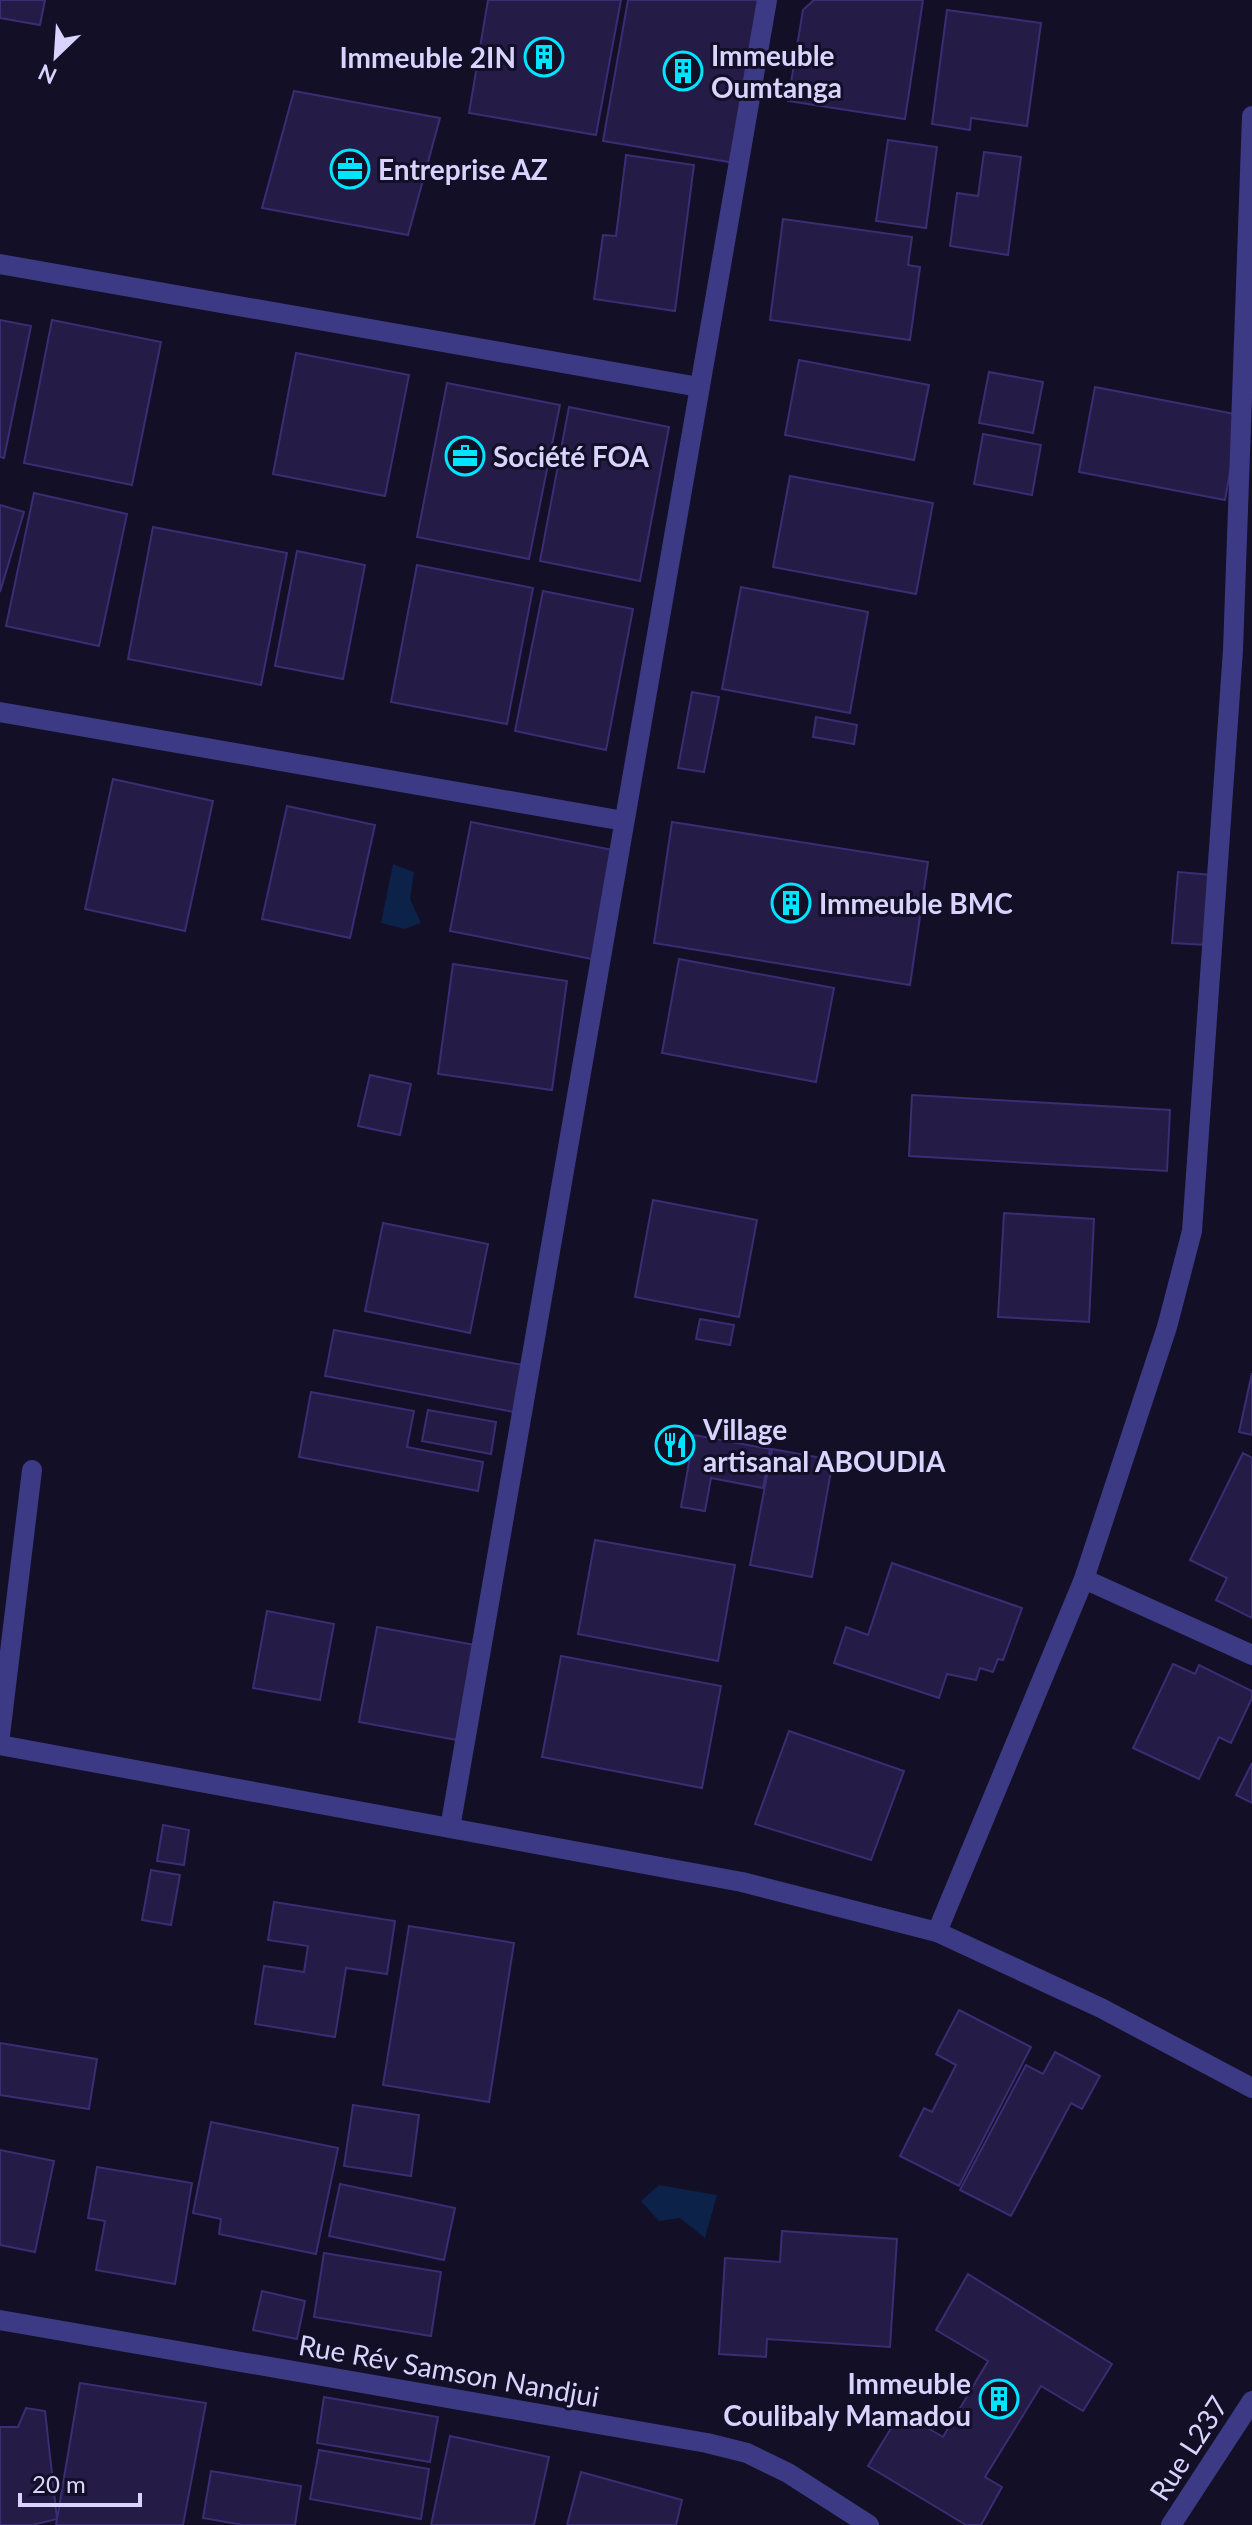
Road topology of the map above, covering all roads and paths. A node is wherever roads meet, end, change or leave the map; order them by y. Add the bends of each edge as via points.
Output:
1 (767, 0) edge
2 (1252, 116) edge
3 (0, 264) edge
4 (699, 387) junction
5 (0, 712) edge
6 (624, 821) junction
7 (32, 1470) dead end
8 (1084, 1579) junction
9 (1252, 1655) edge
10 (0, 1735) edge
11 (0, 1745) edge
12 (450, 1828) junction
13 (937, 1932) junction
14 (1252, 2088) edge
15 (0, 2320) edge
16 (1252, 2401) edge
17 (869, 2525) edge
18 (1171, 2525) edge

1 - 4 street
2 - 8 street via 1233,650 1192,1231 1167,1327
3 - 4 street
4 - 6 street
5 - 6 street
6 - 12 street
7 - 10 street
8 - 9 street
8 - 13 street
11 - 12 street
12 - 13 street via 742,1882
13 - 14 street via 1101,2008
15 - 17 street, Rue Rév Samson Nandjui via 707,2443 747,2453 788,2473
16 - 18 street, Rue L237

